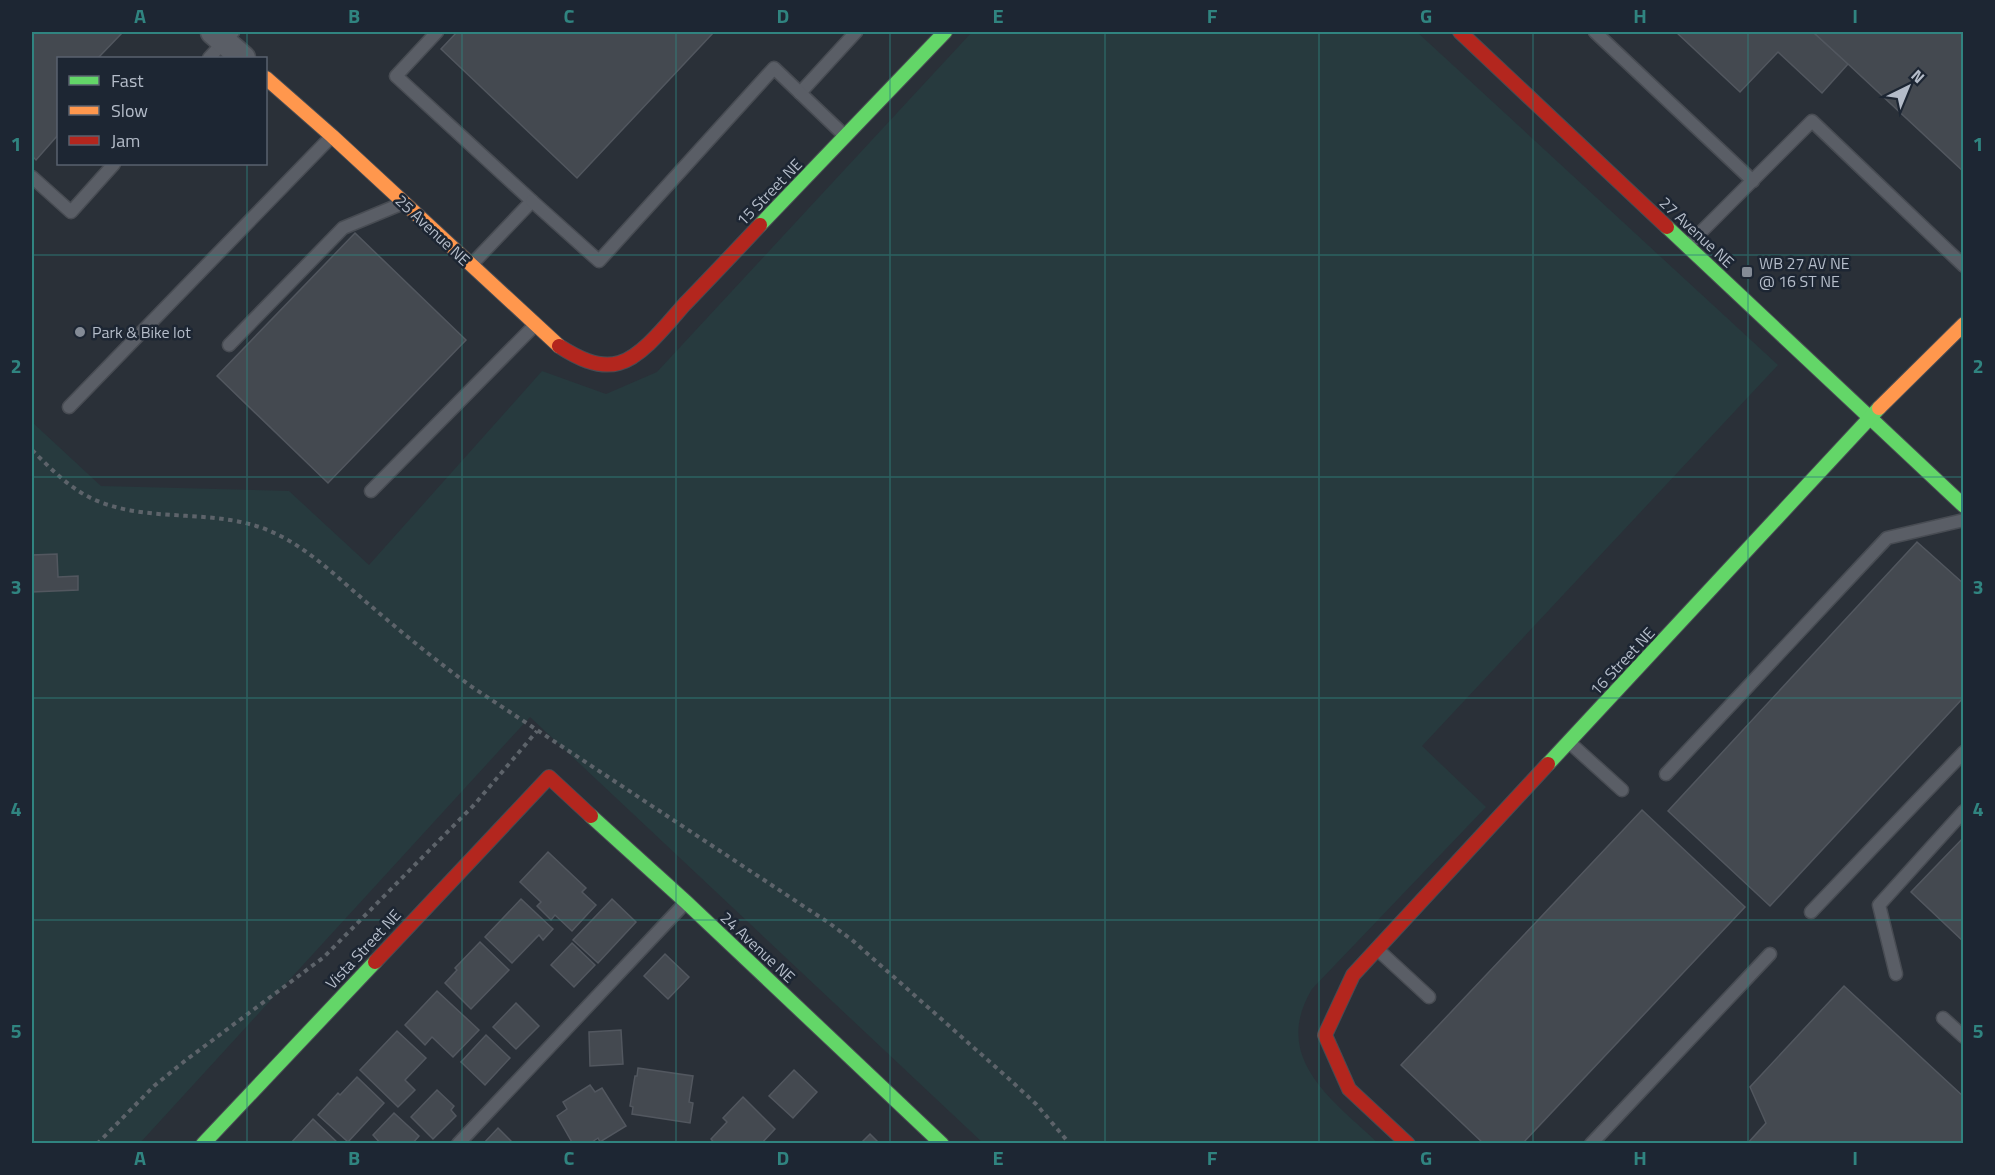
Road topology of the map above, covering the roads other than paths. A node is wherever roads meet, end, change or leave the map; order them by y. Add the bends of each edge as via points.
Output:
1 (437, 32) edge
2 (856, 32) edge
3 (945, 32) edge
4 (1460, 32) edge
5 (1595, 32) edge
6 (220, 41) edge
7 (242, 57) edge
8 (267, 79) edge
9 (800, 93) junction
10 (332, 136) junction
11 (845, 136) junction
12 (113, 165) edge
13 (32, 177) edge
14 (1753, 180) junction
15 (531, 201) junction
16 (404, 203) junction
17 (1687, 246) junction
18 (471, 266) junction
19 (1964, 266) edge
20 (535, 325) junction
21 (1962, 330) edge
22 (229, 345) dead end
23 (610, 365) joint
24 (69, 408) dead end
25 (1870, 417) junction
26 (371, 491) dead end
27 (1964, 506) edge
28 (1964, 520) edge
29 (1569, 742) junction
30 (1964, 752) edge
31 (1666, 774) dead end
32 (549, 777) joint
33 (1622, 790) dead end
34 (1964, 811) edge
35 (686, 902) junction
36 (1811, 912) dead end
37 (1376, 949) junction
38 (1770, 954) dead end
39 (1896, 974) dead end
40 (1429, 997) dead end
41 (1943, 1018) dead end
42 (1964, 1037) edge
43 (203, 1143) edge
44 (458, 1143) edge
45 (942, 1143) edge
46 (1408, 1143) edge
47 (1591, 1143) edge

1 - 15 lane via 396,76
2 - 9 lane
3 - 11 street, 15 Street NE
4 - 17 street, 27 Avenue NE
5 - 14 lane
6 - 7 street
8 - 10 street, 25 Avenue NE
9 - 11 lane
9 - 15 lane via 774,68 600,261
10 - 16 street, 25 Avenue NE
10 - 24 lane
11 - 23 street, 15 Street NE via 651,340 630,359
12 - 13 lane via 71,212
14 - 17 lane
14 - 19 lane via 1812,122
15 - 18 lane
16 - 18 street, 25 Avenue NE
16 - 22 lane via 343,228
17 - 25 street, 27 Avenue NE
18 - 20 street, 25 Avenue NE
20 - 23 street, 25 Avenue NE via 580,360
20 - 26 lane
21 - 25 street, 16 Street NE
25 - 27 street, 27 Avenue NE
25 - 29 street, 16 Street NE
28 - 31 lane via 1887,538
29 - 33 lane
29 - 37 street, 16 Street NE
30 - 36 lane
32 - 35 street, 24 Avenue NE
32 - 43 street, Vista Street NE
34 - 39 lane via 1879,905
35 - 44 lane
35 - 45 street, 24 Avenue NE
37 - 40 lane
37 - 46 street, 16 Street NE via 1353,975 1325,1035 1349,1089
38 - 47 lane
41 - 42 lane

